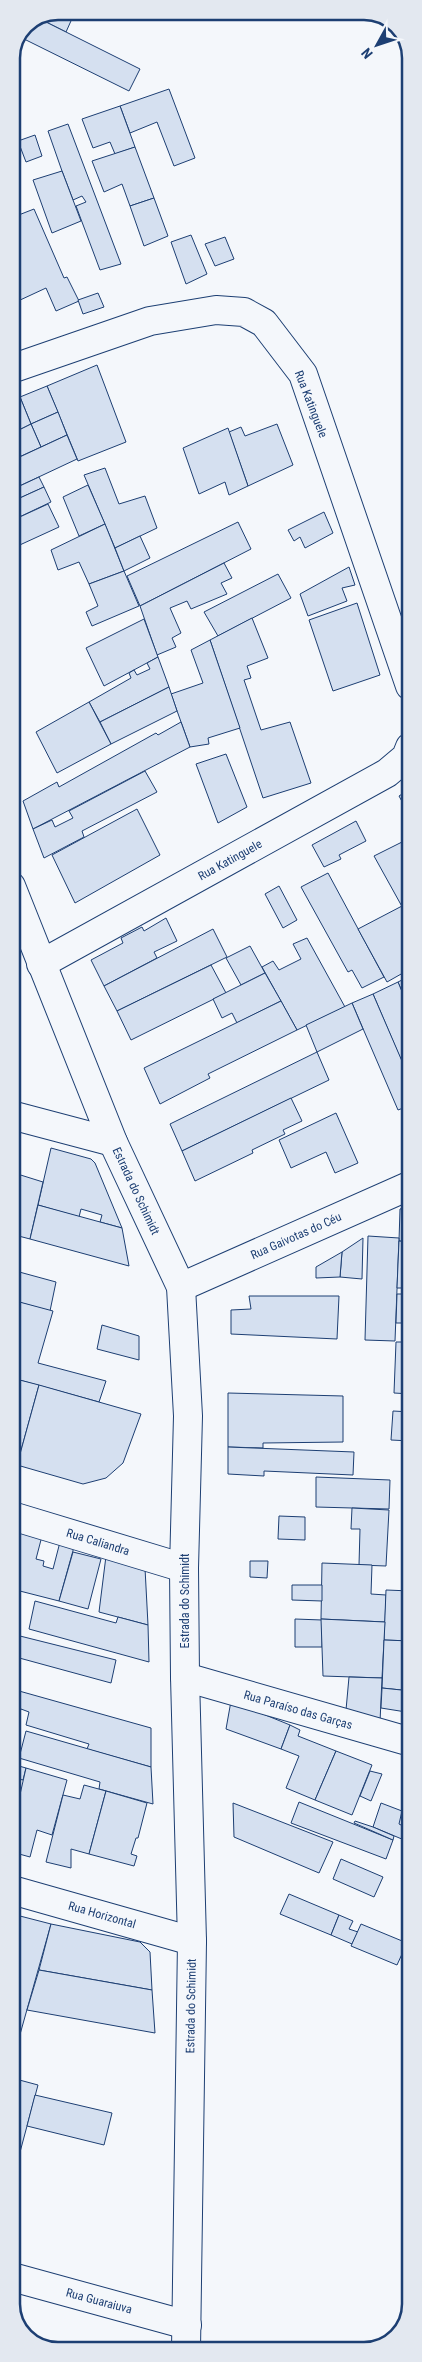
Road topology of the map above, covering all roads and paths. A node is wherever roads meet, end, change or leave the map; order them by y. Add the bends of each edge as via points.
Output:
1 (20, 366) edge
2 (402, 663) edge
3 (402, 760) edge
4 (20, 909) edge
5 (41, 964) junction
6 (20, 1118) edge
7 (113, 1142) junction
8 (402, 1189) edge
9 (181, 1288) junction
10 (20, 1518) edge
11 (184, 1568) junction
12 (185, 1677) junction
13 (402, 1739) edge
14 (20, 1892) edge
15 (192, 1941) junction
16 (20, 2280) edge
17 (186, 2338) edge

1 - 2 street, Rua Katinguele via 160,320 216,310 244,312 264,323 303,374
3 - 5 street, Rua Katinguele via 387,773
4 - 5 street, Estrada do Schimidt
5 - 7 street, Estrada do Schimidt
6 - 7 street
7 - 9 street, Estrada do Schimidt
8 - 9 street, Rua Gaivotas do Céu
9 - 11 street, Estrada do Schimidt via 188,1416
10 - 11 street, Rua Caliandra
11 - 12 street, Estrada do Schimidt
12 - 13 street, Rua Paraíso das Garças
12 - 15 street, Estrada do Schimidt
14 - 15 street, Rua Horizontal
15 - 17 street, Estrada do Schimidt
16 - 17 street, Rua Guaraiuva

